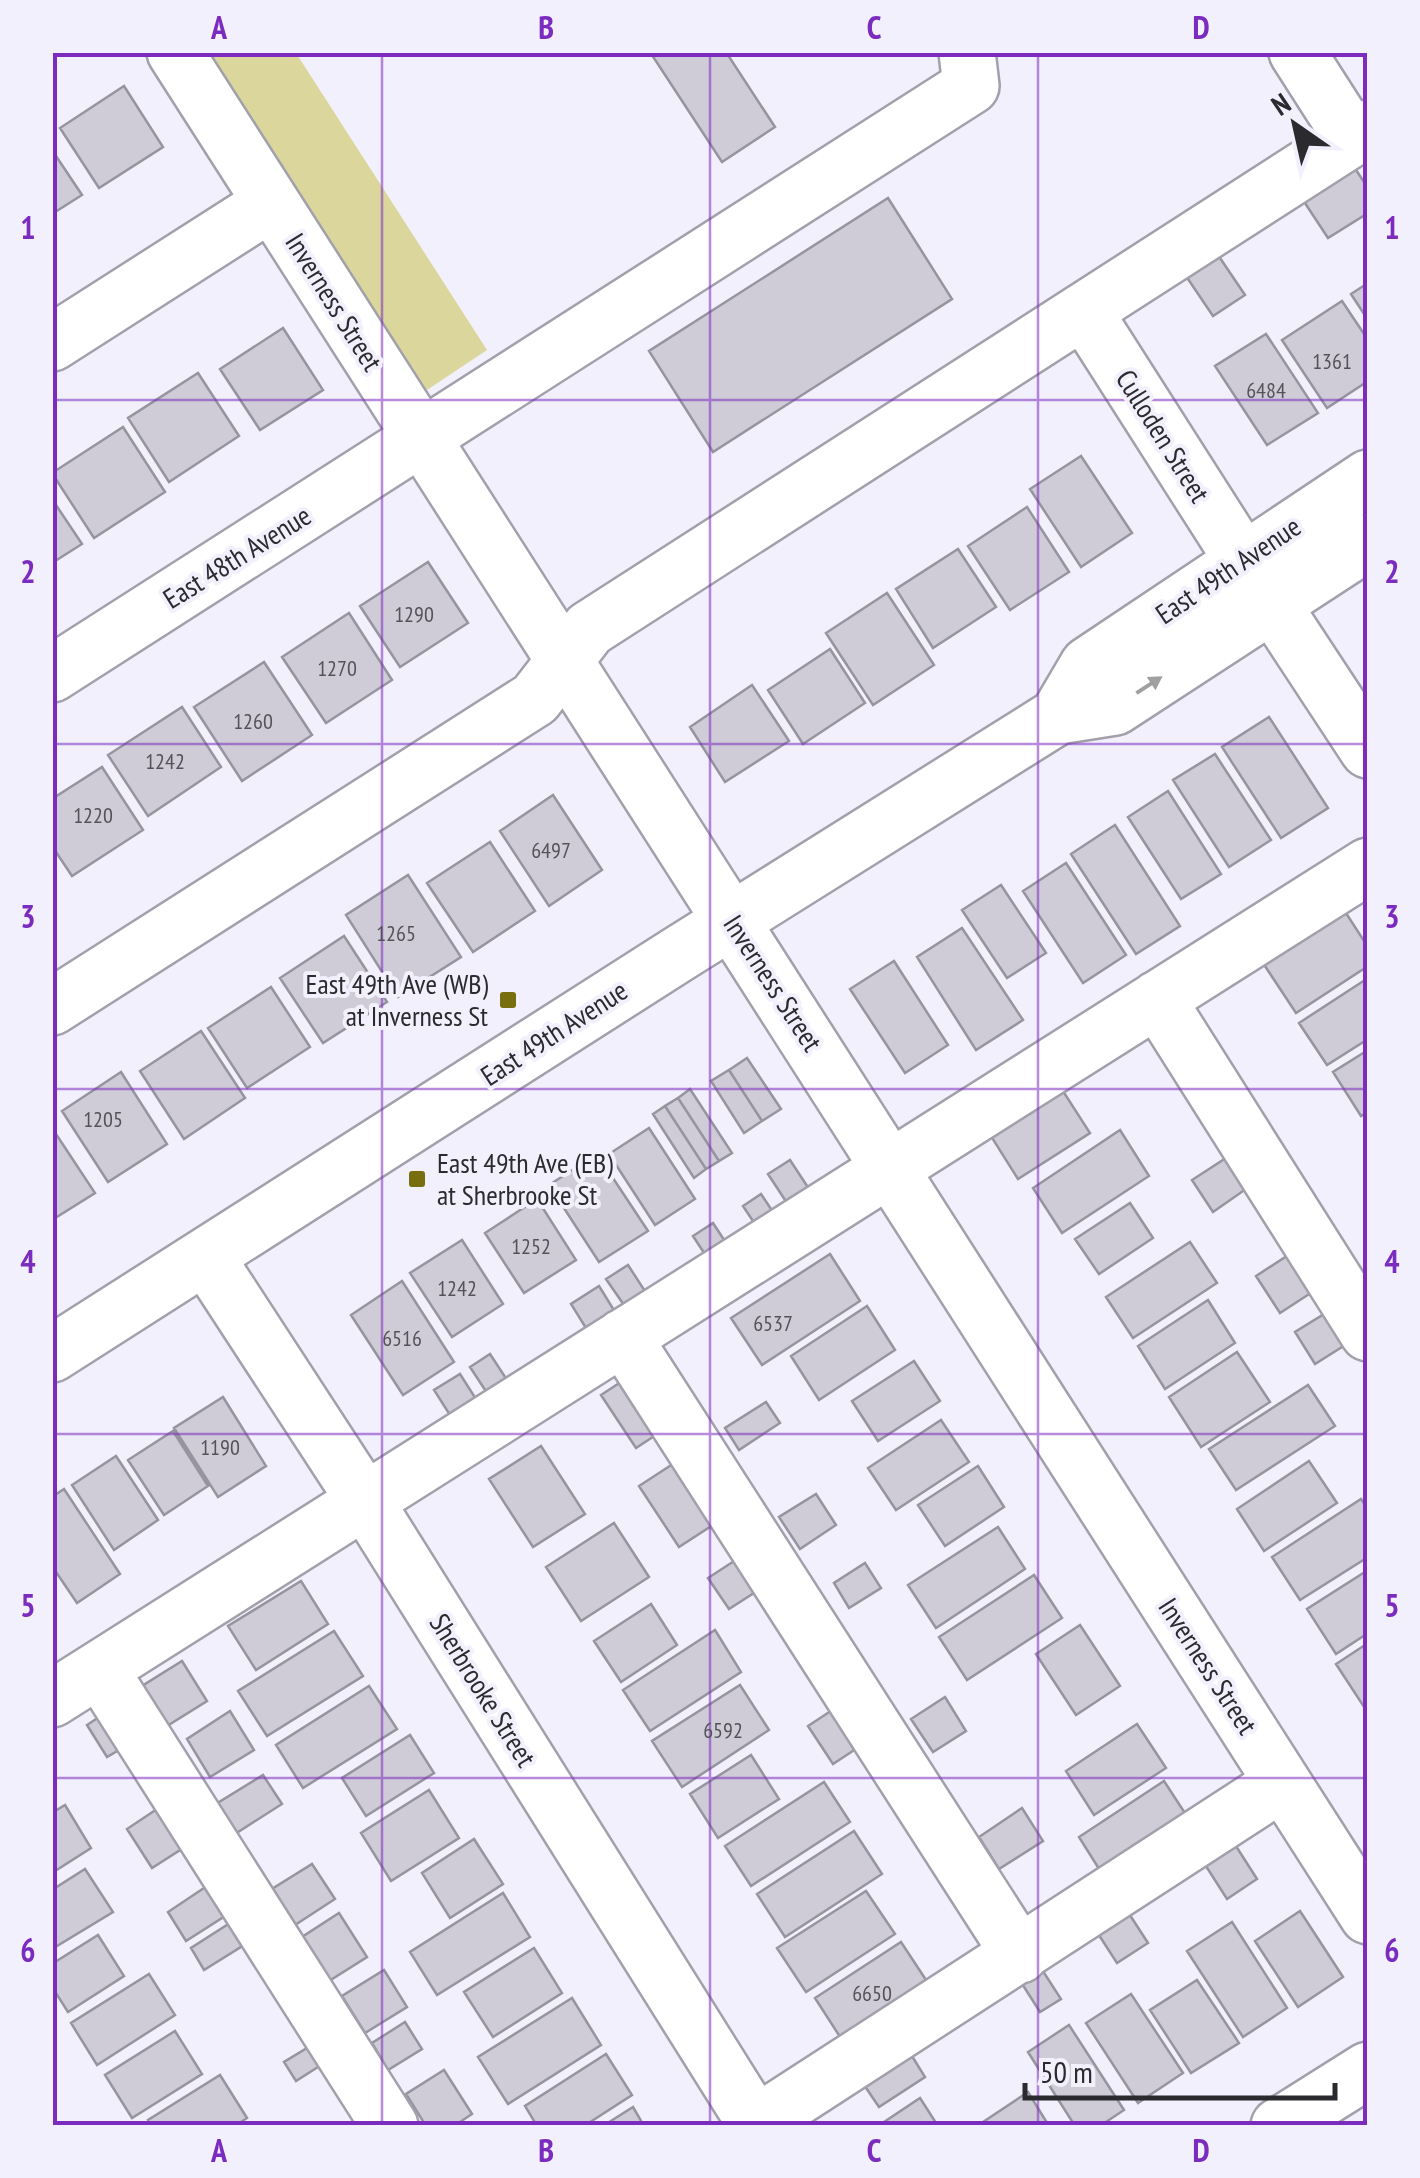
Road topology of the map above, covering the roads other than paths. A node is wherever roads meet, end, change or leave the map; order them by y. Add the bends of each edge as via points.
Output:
1 (175, 52) edge
2 (968, 52) edge
3 (1297, 52) edge
4 (1360, 133) edge
5 (271, 203) junction
6 (1085, 313) junction
7 (52, 343) edge
8 (422, 440) junction
9 (1368, 478) edge
10 (1368, 542) edge
11 (1242, 560) junction
12 (1272, 604) junction
13 (565, 660) junction
14 (52, 674) edge
15 (1058, 716) junction
16 (1368, 750) edge
17 (1368, 866) edge
18 (732, 920) junction
19 (1157, 999) junction
20 (52, 1007) edge
21 (889, 1166) junction
22 (206, 1257) junction
23 (1368, 1334) edge
24 (623, 1337) junction
25 (52, 1354) edge
26 (365, 1501) junction
27 (100, 1670) junction
28 (52, 1699) edge
29 (1282, 1783) junction
30 (1368, 1916) edge
31 (1020, 1955) junction
32 (1368, 2070) edge
33 (756, 2125) edge
34 (390, 2126) edge
35 (1279, 2126) edge

1 - 5 street, Inverness Street
2 - 8 street, East 48th Avenue via 971,86
3 - 4 street
4 - 6 street
5 - 7 street
5 - 8 street, Inverness Street
6 - 11 street, Culloden Street
6 - 13 street via 589,629
8 - 13 street, Inverness Street
8 - 14 street, East 48th Avenue
9 - 11 street, East 49th Avenue
10 - 12 street, East 49th Avenue
11 - 15 street, East 49th Avenue via 1088,665
15 -> 12 street, East 49th Avenue via 1116,707
12 - 16 street
13 - 18 street, Inverness Street
13 - 20 street via 535,699
15 - 18 street, East 49th Avenue
17 - 19 street
18 - 21 street, Inverness Street
18 - 22 street, East 49th Avenue
19 - 21 street
19 - 23 street
21 - 24 street
21 - 29 street, Inverness Street
22 - 25 street, East 49th Avenue
22 - 26 street, Sherbrooke Street
24 - 26 street
24 - 31 street
26 - 27 street
26 - 33 street, Sherbrooke Street
27 - 28 street
27 - 34 street
29 - 30 street, Inverness Street
29 - 31 street
31 - 33 street
32 - 35 street

